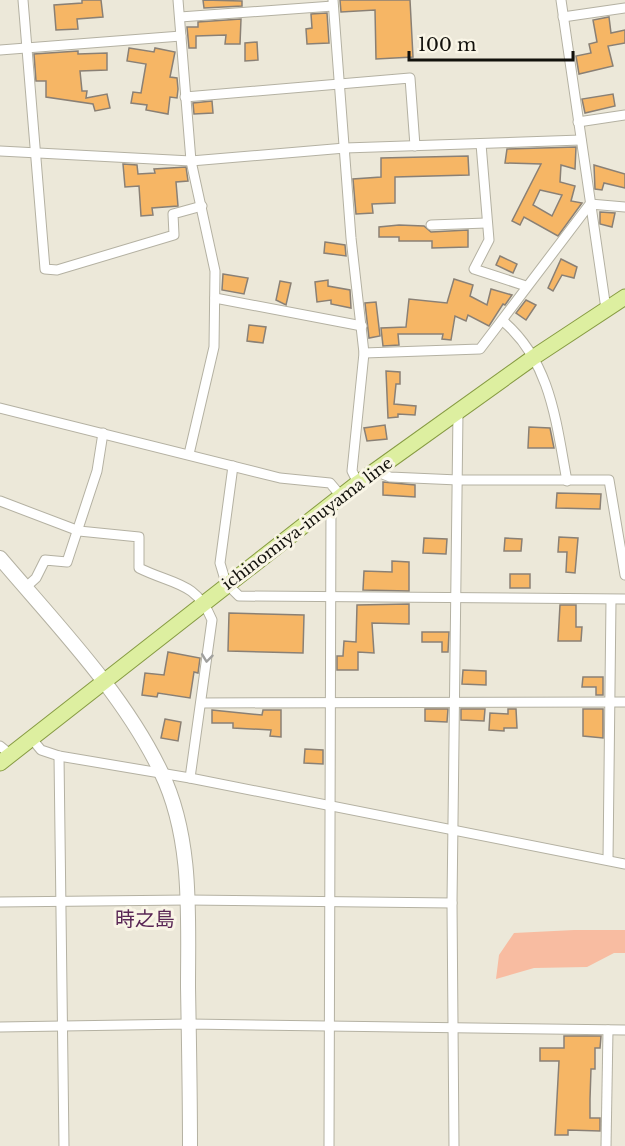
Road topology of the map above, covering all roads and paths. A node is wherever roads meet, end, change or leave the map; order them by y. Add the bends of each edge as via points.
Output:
1 (23, 0) edge
2 (178, 0) edge
3 (561, 0) edge
4 (333, 3) edge
5 (625, 8) edge
6 (180, 17) junction
7 (563, 17) junction
8 (181, 36) junction
9 (27, 48) junction
10 (0, 50) edge
11 (339, 84) junction
12 (185, 97) junction
13 (625, 115) edge
14 (578, 122) junction
15 (581, 140) junction
16 (481, 144) junction
17 (415, 146) junction
18 (345, 148) junction
19 (0, 151) edge
20 (35, 153) junction
21 (191, 161) junction
22 (590, 204) junction
23 (202, 206) junction
24 (625, 207) edge
25 (486, 223) junction
26 (431, 225) dead end
27 (526, 286) junction
28 (625, 297) edge
29 (215, 298) junction
30 (606, 309) junction
31 (503, 321) junction
32 (362, 326) junction
33 (364, 352) junction
34 (534, 357) junction
35 (0, 408) edge
36 (458, 412) junction
37 (103, 433) junction
38 (189, 454) junction
39 (233, 466) junction
40 (375, 471) junction
41 (458, 480) junction
42 (567, 481) junction
43 (358, 483) junction
44 (336, 500) junction
45 (0, 501) edge
46 (79, 531) junction
47 (0, 558) edge
48 (625, 575) edge
49 (226, 583) junction
50 (25, 588) junction
51 (332, 598) junction
52 (455, 599) junction
53 (625, 599) edge
54 (610, 600) junction
55 (204, 601) junction
56 (102, 681) junction
57 (332, 702) junction
58 (453, 702) junction
59 (625, 702) edge
60 (201, 703) junction
61 (609, 703) junction
62 (32, 739) junction
63 (4, 754) edge
64 (59, 756) junction
65 (162, 773) junction
66 (190, 778) junction
67 (330, 808) junction
68 (453, 832) junction
69 (608, 860) junction
70 (625, 864) edge
71 (188, 900) junction
72 (62, 901) junction
73 (0, 902) edge
74 (331, 903) junction
75 (452, 903) junction
76 (189, 1024) junction
77 (64, 1026) junction
78 (329, 1026) junction
79 (452, 1026) junction
80 (0, 1027) edge
81 (608, 1030) junction
82 (625, 1030) edge
83 (64, 1146) edge
84 (190, 1146) edge
85 (329, 1146) edge
86 (454, 1146) edge
87 (606, 1146) edge

1 - 9 street
2 - 6 street
3 - 7 street
4 - 6 street
4 - 11 street
5 - 7 street
6 - 8 street
7 - 14 street
8 - 9 street
8 - 12 street
9 - 10 street
9 - 20 street
11 - 12 street
11 - 17 street via 410,78
11 - 18 street
12 - 21 street
13 - 14 street
14 - 15 street
15 - 16 street
15 - 22 street
16 - 17 street
16 - 25 street
17 - 18 street
18 - 21 street
18 - 32 street
19 - 20 street
20 - 21 street
20 - 23 street via 45,269 57,270 174,235 173,214
21 - 23 street
22 - 24 street
22 - 27 street
22 - 30 street
23 - 29 street via 215,271
25 - 26 street
25 - 27 street via 489,240 474,269
27 - 31 street
28 - 30 main road, ichinomiya-inuyama line
29 - 32 street
29 - 38 street via 211,368
30 - 34 main road, ichinomiya-inuyama line
31 - 33 street via 480,349
31 - 34 street via 520,336
32 - 33 street
33 - 43 street via 352,471
34 - 36 main road, ichinomiya-inuyama line
34 - 42 street via 552,395
35 - 37 street
36 - 40 main road, ichinomiya-inuyama line
36 - 41 street
37 - 38 street
37 - 46 street via 97,471
38 - 39 street
39 - 44 street via 280,478 330,483
39 - 49 street via 220,563
40 - 41 street via 390,477
40 - 43 main road, ichinomiya-inuyama line
41 - 42 street
41 - 52 street
42 - 48 street via 609,480
43 - 44 main road, ichinomiya-inuyama line
44 - 49 main road, ichinomiya-inuyama line
44 - 51 street
45 - 46 street
46 - 50 street via 67,562 45,560 36,579
46 - 55 street via 139,537 139,568 193,590
47 - 50 main road
49 - 51 street via 239,596
49 - 55 main road, ichinomiya-inuyama line
50 - 56 main road
51 - 52 street
51 - 57 street
52 - 54 street
52 - 58 street
53 - 54 street
54 - 61 street
55 - 56 main road, ichinomiya-inuyama line
55 -> 60 street via 212,620
56 - 62 main road, ichinomiya-inuyama line
56 - 65 main road
57 - 58 street
57 - 60 street
57 - 67 street
58 - 61 street
58 - 68 street
59 - 61 street
60 - 66 street
61 - 69 street
62 - 63 main road, ichinomiya-inuyama line
62 - 64 street via 41,750
64 - 65 street
64 - 72 street
65 - 66 street
65 - 71 main road via 183,844
66 - 67 street
67 - 68 street
67 - 74 street
68 - 69 street
68 - 75 street
69 - 70 street
71 - 72 street
71 - 74 street
71 - 76 main road
72 - 73 street
72 - 77 street
74 - 75 street
74 - 78 street
75 - 79 street
76 - 77 street
76 - 78 street
76 - 84 main road
77 - 80 street
77 - 83 street
78 - 79 street
78 - 85 street
79 - 81 street
79 - 86 street
81 - 82 street
81 - 87 street

